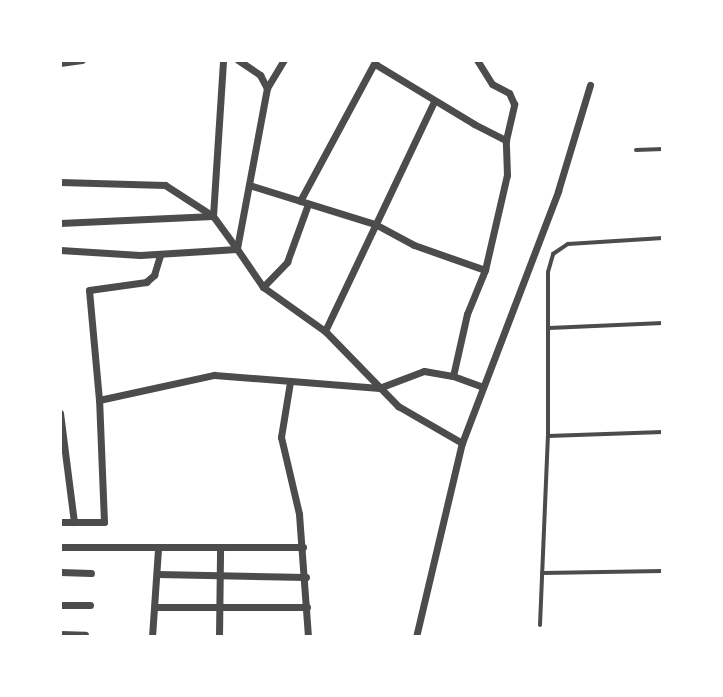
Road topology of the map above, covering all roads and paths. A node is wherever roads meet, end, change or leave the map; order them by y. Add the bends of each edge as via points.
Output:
1 (82, 60) edge
2 (223, 60) edge
3 (238, 60) edge
4 (284, 60) edge
5 (477, 60) edge
6 (376, 62) edge
7 (60, 63) edge
8 (590, 85) dead end
9 (267, 88) junction
10 (434, 101) junction
11 (506, 140) junction
12 (663, 149) edge
13 (636, 150) dead end
14 (60, 182) edge
15 (249, 185) junction
16 (304, 202) junction
17 (213, 216) junction
18 (60, 223) edge
19 (375, 224) junction
20 (663, 238) edge
21 (237, 249) junction
22 (60, 250) edge
23 (160, 255) junction
24 (485, 270) junction
25 (263, 287) junction
26 (663, 323) edge
27 (549, 328) junction
28 (325, 331) junction
29 (453, 376) junction
30 (290, 382) junction
31 (483, 387) junction
32 (379, 388) junction
33 (99, 400) junction
34 (60, 413) edge
35 (663, 432) edge
36 (548, 436) junction
37 (462, 443) junction
38 (60, 522) edge
39 (74, 522) junction
40 (60, 547) edge
41 (303, 547) junction
42 (158, 548) junction
43 (220, 549) junction
44 (663, 571) edge
45 (60, 572) edge
46 (91, 573) dead end
47 (542, 573) junction
48 (157, 574) junction
49 (220, 576) junction
50 (306, 577) junction
51 (60, 605) edge
52 (90, 605) dead end
53 (157, 607) junction
54 (307, 607) junction
55 (220, 608) junction
56 (540, 625) dead end
57 (60, 634) edge
58 (85, 635) dead end
59 (152, 637) edge
60 (219, 637) edge
61 (308, 637) edge
62 (416, 637) edge

1 - 7 street
2 - 17 street
3 - 9 street via 260,75
4 - 9 street
5 - 11 street via 492,84 513,98
6 - 10 street
6 - 16 street
8 - 31 street via 558,191
9 - 15 street
10 - 11 street
10 - 19 street
11 - 24 street via 507,175
12 - 13 lane
14 - 17 street via 151,182
15 - 16 street
15 - 21 street
16 - 19 street
16 - 25 street via 287,262
17 - 18 street
17 - 21 street
19 - 24 street via 414,245
19 - 28 street
20 - 27 lane via 557,248 548,272
21 - 23 street
21 - 25 street
22 - 23 street
23 - 33 street via 146,282 89,290
24 - 29 street via 467,314
25 - 28 street
26 - 27 lane
27 - 36 lane
28 - 32 street
29 - 31 street
29 - 32 street via 424,371
30 - 32 street
30 - 33 street via 214,375
30 - 41 street via 281,437
31 - 37 street
32 - 37 street via 414,418
33 - 39 street via 104,522
34 - 39 street
35 - 36 lane
36 - 47 lane
37 - 62 street
38 - 39 street
40 - 42 street
41 - 43 street
41 - 50 street
42 - 43 street
42 - 48 street
43 - 49 street
44 - 47 lane
45 - 46 street
47 - 56 lane
48 - 49 street
48 - 53 street
49 - 50 street
49 - 55 street
50 - 54 street
51 - 52 street
53 - 55 street
53 - 59 street
54 - 55 street
54 - 61 street
55 - 60 street
57 - 58 street

